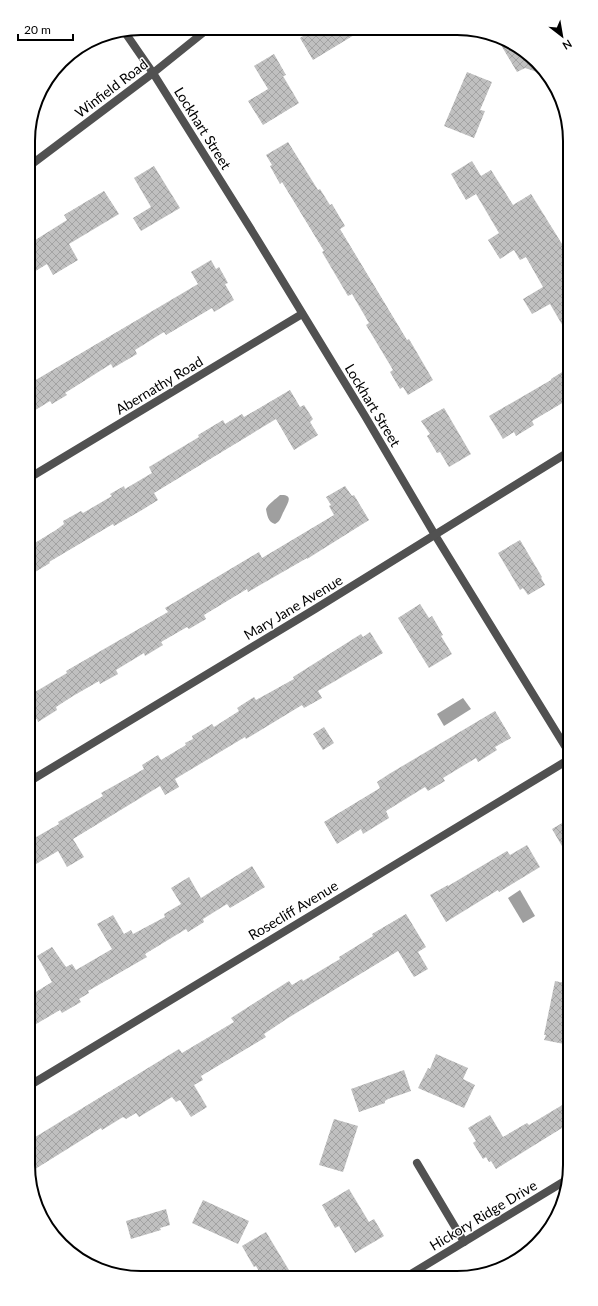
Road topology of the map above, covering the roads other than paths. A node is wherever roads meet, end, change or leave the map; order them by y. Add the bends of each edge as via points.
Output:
1 (200, 35) edge
2 (127, 36) edge
3 (153, 73) junction
4 (35, 162) edge
5 (302, 314) junction
6 (563, 455) edge
7 (35, 474) edge
8 (435, 535) junction
9 (563, 743) edge
10 (563, 763) edge
11 (35, 778) edge
12 (35, 1082) edge
13 (417, 1163) dead end
14 (561, 1183) edge
15 (464, 1242) junction
16 (416, 1271) edge

1 - 3 street, Winfield Road
2 - 3 street, Lockhart Street
3 - 4 street, Winfield Road
3 - 5 street, Lockhart Street
5 - 7 street, Abernathy Road
5 - 8 street, Lockhart Street
6 - 8 street, Mary Jane Avenue
8 - 9 street, Lockhart Street
8 - 11 street, Mary Jane Avenue
10 - 12 street, Rosecliff Avenue
13 - 15 street
14 - 15 street, Hickory Ridge Drive
15 - 16 street, Hickory Ridge Drive

